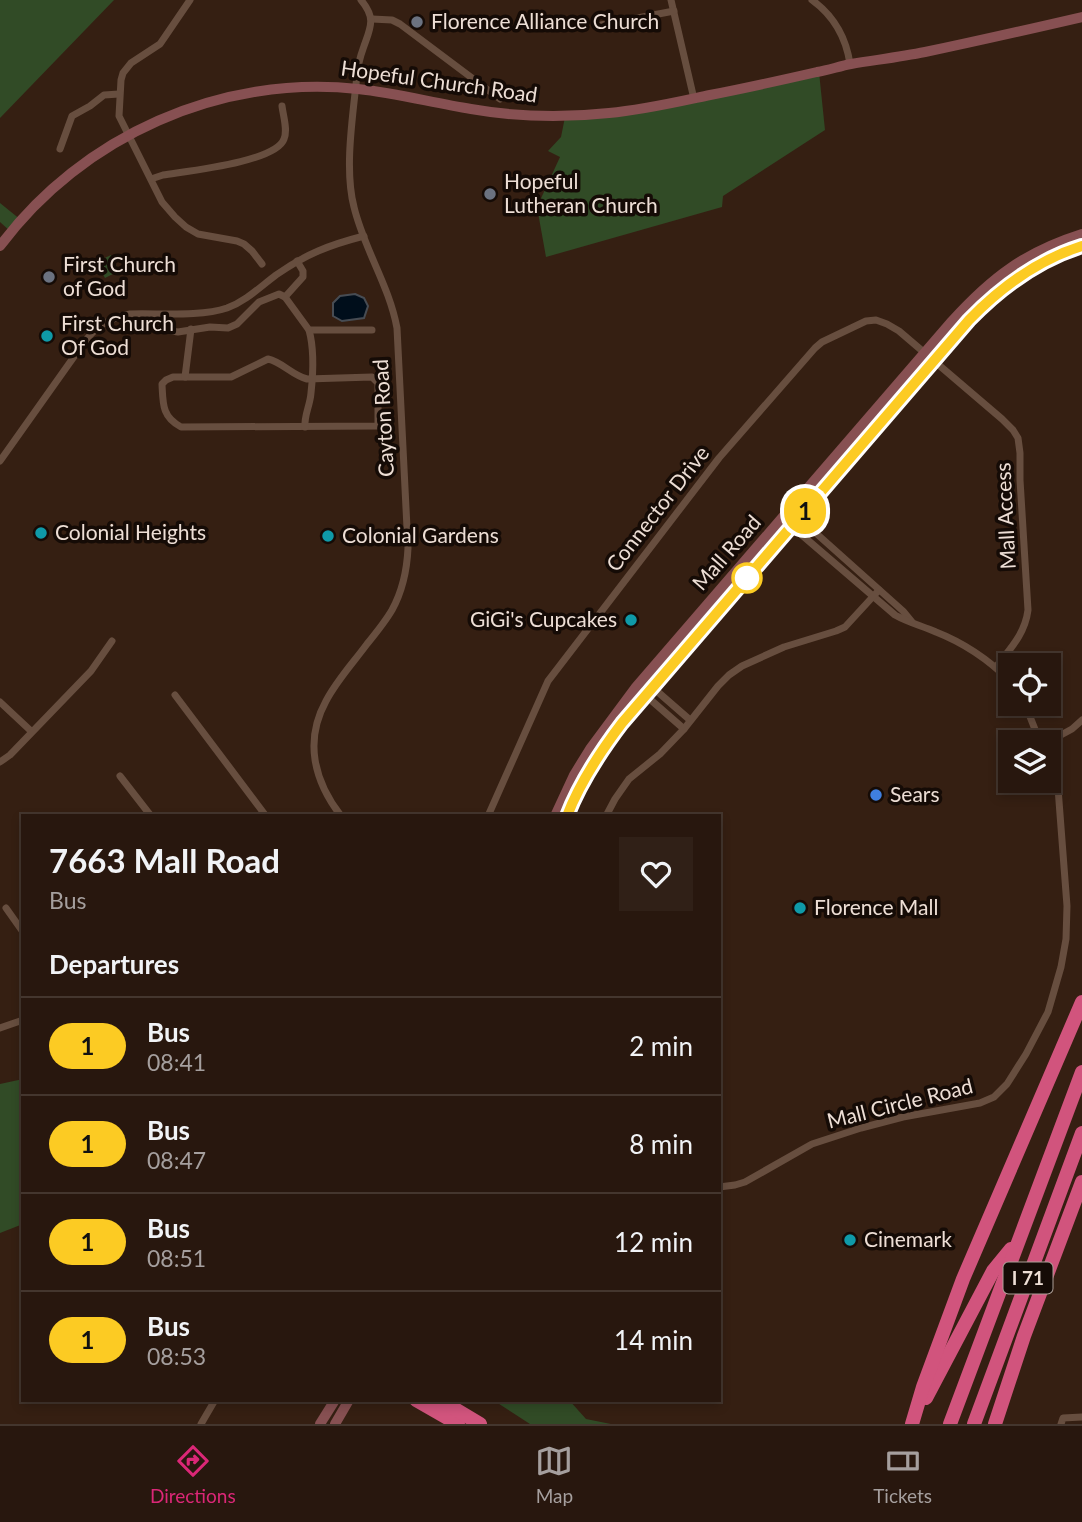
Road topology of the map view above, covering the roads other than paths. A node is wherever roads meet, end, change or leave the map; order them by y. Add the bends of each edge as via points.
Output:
1 (190, 0) edge
2 (361, 0) edge
3 (671, 0) edge
4 (812, 0) edge
5 (674, 10) junction
6 (1082, 17) edge
7 (372, 19) junction
8 (601, 25) dead end
9 (850, 64) junction
10 (356, 88) junction
11 (120, 94) junction
12 (500, 99) dead end
13 (694, 99) junction
14 (282, 106) dead end
15 (128, 135) junction
16 (60, 149) dead end
17 (151, 178) junction
18 (1082, 234) edge
19 (364, 236) junction
20 (0, 246) edge
21 (1082, 246) edge
22 (298, 261) junction
23 (262, 264) dead end
24 (285, 297) junction
25 (135, 325) dead end
26 (191, 329) junction
27 (309, 330) junction
28 (372, 330) dead end
29 (928, 357) junction
30 (185, 377) junction
31 (312, 379) junction
32 (305, 427) junction
33 (0, 461) edge
34 (791, 518) junction
35 (879, 590) junction
36 (873, 597) junction
37 (915, 625) junction
38 (112, 641) dead end
39 (996, 667) joint
40 (640, 683) junction
41 (649, 692) junction
42 (175, 695) dead end
43 (0, 702) edge
44 (690, 720) junction
45 (1082, 720) edge
46 (684, 729) junction
47 (31, 731) junction
48 (1061, 735) edge
49 (0, 762) edge
50 (120, 776) dead end
51 (1058, 793) edge
52 (149, 814) edge
53 (264, 814) edge
54 (340, 814) edge
55 (489, 814) edge
56 (556, 814) edge
57 (568, 814) edge
58 (607, 814) edge
59 (6, 908) dead end
60 (21, 929) edge
61 (1082, 1002) edge
62 (21, 1021) edge
63 (0, 1028) edge
64 (1082, 1072) edge
65 (1082, 1133) edge
66 (1082, 1182) edge
67 (721, 1187) edge
68 (1020, 1236) junction
69 (214, 1402) edge
70 (334, 1402) edge
71 (348, 1402) edge
72 (420, 1402) edge
73 (443, 1402) edge
74 (1082, 1418) edge
75 (201, 1424) edge
76 (320, 1424) edge
77 (335, 1424) edge
78 (458, 1424) edge
79 (480, 1424) edge
80 (905, 1424) edge
81 (912, 1424) edge
82 (950, 1424) edge
83 (974, 1424) edge
84 (995, 1424) edge
85 (1061, 1424) edge

1 - 11 street via 160,44 126,68
2 - 7 street
3 - 5 street
4 - 9 street via 833,19
5 - 8 street
5 - 13 street
6 - 9 main road, Hopeful Church Road
7 - 10 street, Cayton Road
7 - 12 street via 400,24
9 - 13 main road, Hopeful Church Road
10 - 13 main road, Hopeful Church Road via 489,112 565,117
10 - 15 main road, Hopeful Church Road via 295,87 240,95 180,112
10 - 19 street, Cayton Road via 349,181
11 - 15 street via 119,116
11 - 16 street via 104,95 72,116
14 - 17 street via 285,136 272,151
15 - 17 street
15 - 20 main road, Hopeful Church Road via 54,187
17 - 23 street via 162,202 186,228 244,244
18 - 29 main road, Mall Road via 1041,249 995,278 972,299
19 - 22 street via 330,244
19 - 54 street, Cayton Road via 397,327 408,548 402,587 391,611 330,693 316,726 317,772
21 - 29 main road, Mall Road via 1035,266 1009,284
22 - 24 street via 303,277
22 - 33 street via 227,308 130,314 106,322 83,344
24 - 26 street via 276,294 259,302 228,328
24 - 27 street
25 - 26 street via 178,332
26 - 30 street
27 - 28 street
27 - 31 street
29 - 34 main road, Mall Road
29 - 39 street, Mall Access via 1002,419 1019,442 1027,620
29 - 55 street, Connector Drive via 899,331 876,320 815,348 719,458 548,681
30 - 31 street via 231,377 271,359 301,378
30 - 32 street via 162,384 163,408 181,427
31 - 32 street
31 - 32 street via 372,377 378,383 378,426
34 - 35 street
34 - 36 street
34 - 40 main road, Mall Road
34 - 41 main road, Mall Road
35 - 36 street
35 - 37 street
36 - 37 street
36 - 44 street via 845,627 742,666 718,685
37 - 39 street via 958,642
38 - 47 street via 91,671
40 - 41 street
40 - 56 main road, Mall Road via 590,749
41 - 44 street
41 - 46 street
41 - 57 main road, Mall Road via 600,753
42 - 53 street
43 - 47 street
44 - 46 street
45 - 48 street
46 - 58 street via 629,779
47 - 49 street
50 - 52 street
51 - 67 street, Mall Circle Road via 1067,906 1059,979 1048,1012 1007,1084 980,1103 903,1117 812,1144 745,1182
59 - 60 street
61 - 81 highway via 963,1279
62 - 63 street
64 - 68 highway, I 71
65 - 83 highway, I 71
66 - 84 highway
68 - 80 highway via 993,1272 930,1391
68 - 82 highway, I 71
69 - 75 street
70 - 76 main road
71 - 77 main road
72 - 78 highway
73 - 79 highway
74 - 85 street via 1063,1418

